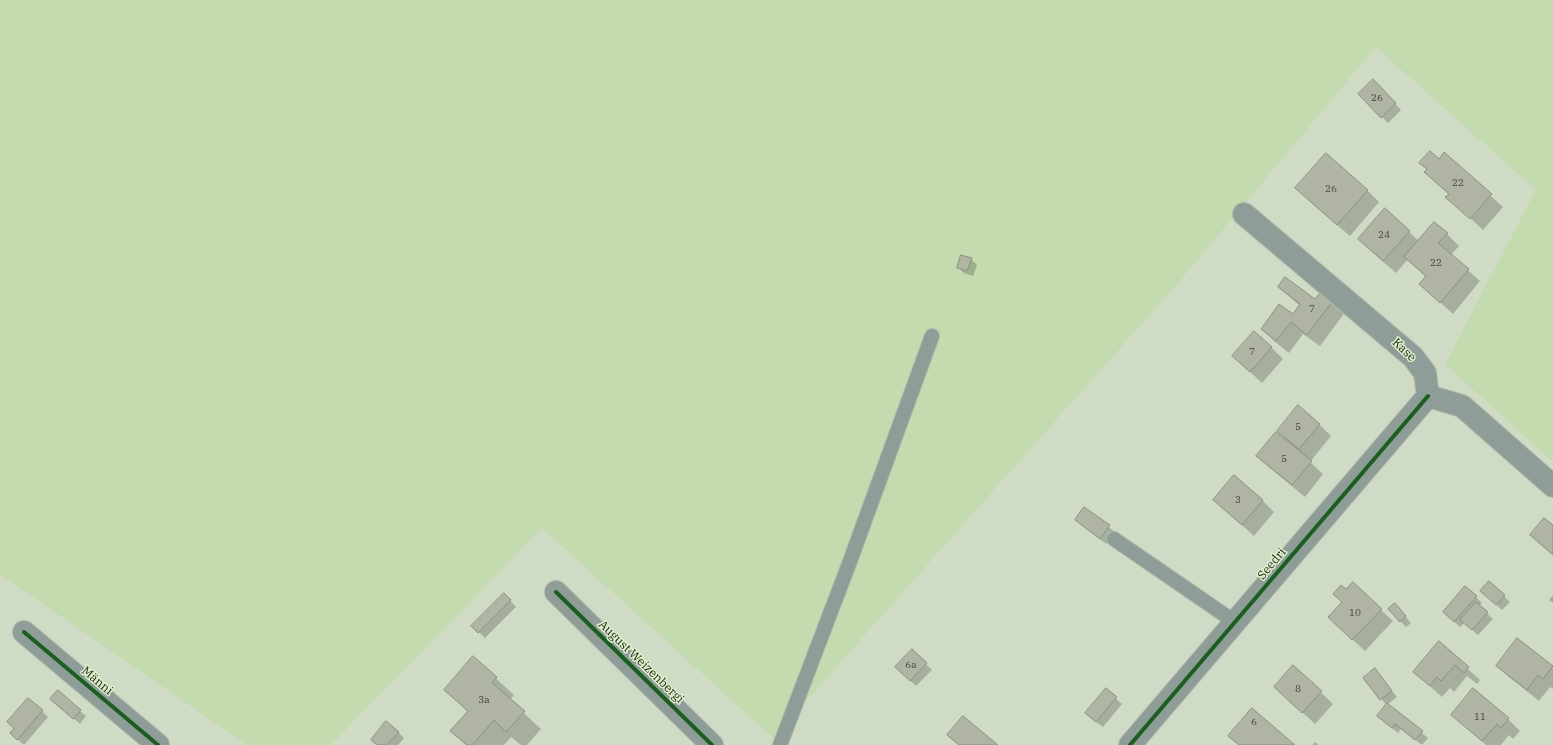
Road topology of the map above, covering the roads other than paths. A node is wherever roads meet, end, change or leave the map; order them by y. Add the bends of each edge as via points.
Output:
1 (1244, 214) dead end
2 (932, 336) dead end
3 (1428, 396) junction
4 (1553, 486) edge
5 (1114, 538) dead end
6 (556, 592) dead end
7 (1235, 622) junction
8 (24, 632) dead end
9 (158, 745) edge
10 (712, 745) edge
11 (780, 745) edge
12 (1130, 745) edge

1 - 3 street, Kase via 1413,357 1425,373
2 - 11 lane
3 - 4 street via 1462,406
3 - 7 street, Seedri
5 - 7 lane
6 - 10 street, August Weizenbergi
7 - 12 street, Seedri
8 - 9 street, Männi

